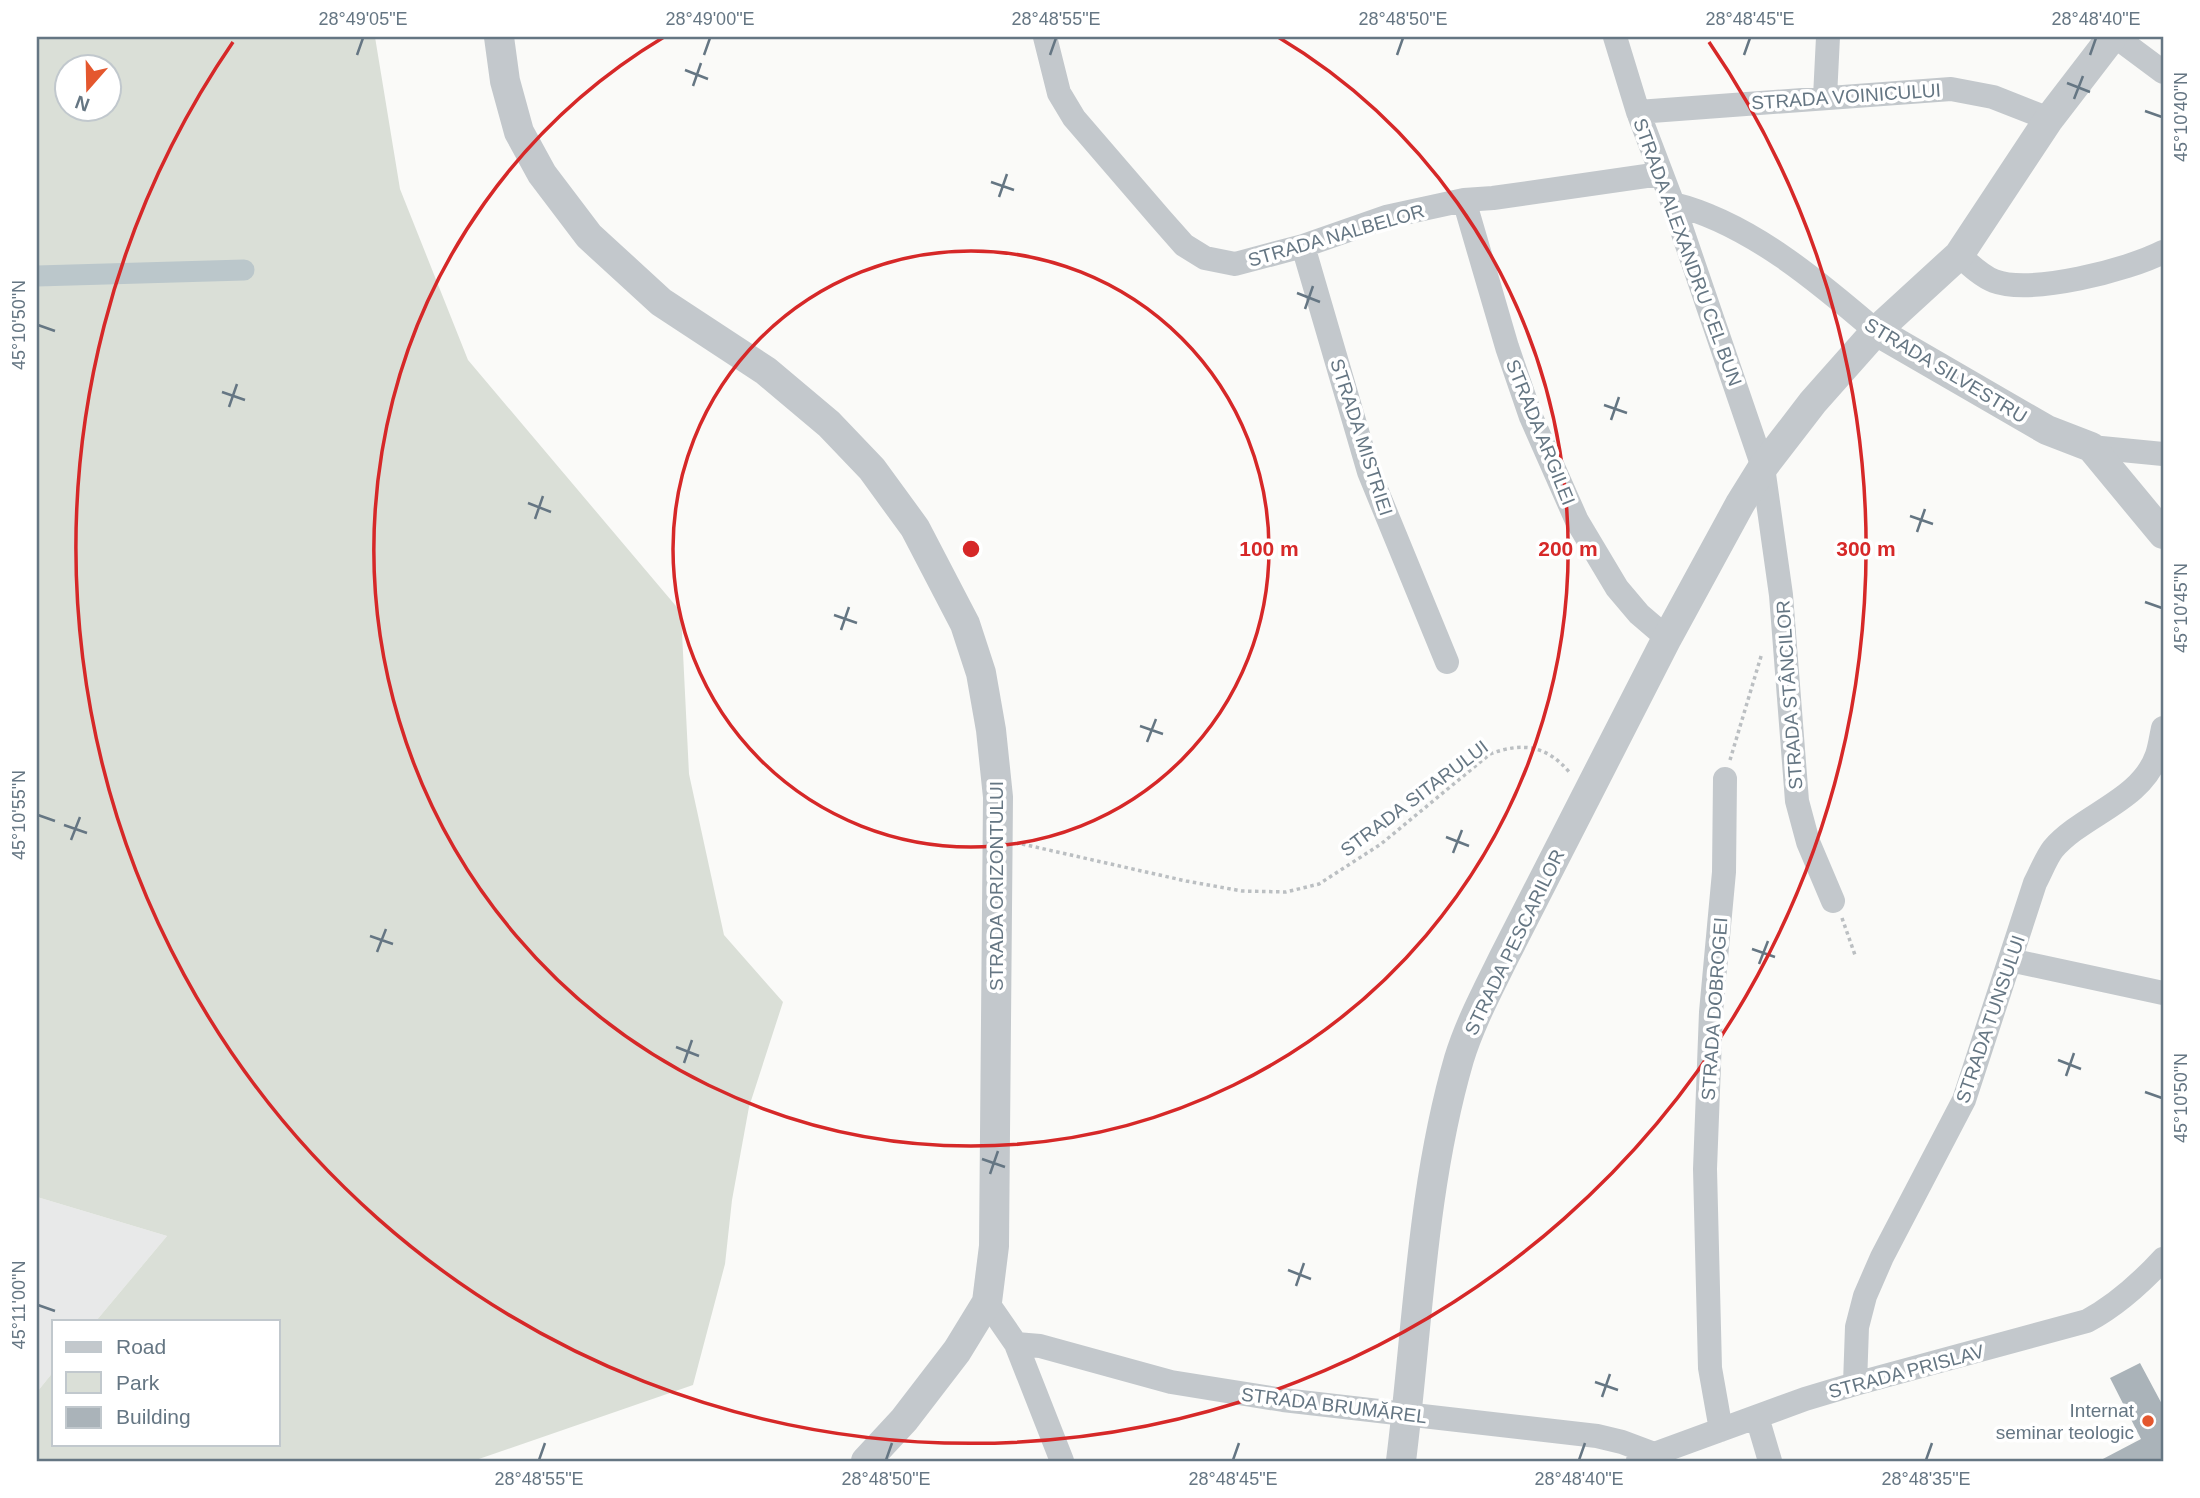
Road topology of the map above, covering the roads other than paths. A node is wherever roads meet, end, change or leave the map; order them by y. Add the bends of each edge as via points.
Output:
1 (499, 37) edge
2 (1045, 37) edge
3 (1615, 37) edge
4 (1828, 37) edge
5 (2114, 37) edge
6 (2163, 72) edge
7 (1825, 97) junction
8 (1638, 112) junction
9 (2049, 119) junction
10 (1660, 174) junction
11 (1464, 200) junction
12 (1674, 204) junction
13 (1303, 246) junction
14 (2163, 252) edge
15 (1959, 255) junction
16 (1876, 331) junction
17 (2091, 447) junction
18 (2163, 454) edge
19 (1763, 467) junction
20 (2163, 534) edge
21 (1667, 638) junction
22 (1447, 662) dead end
23 (2163, 728) edge
24 (1725, 779) road end
25 (1833, 901) road end
26 (2010, 960) junction
27 (2163, 993) edge
28 (2163, 1259) edge
29 (987, 1302) junction
30 (1016, 1344) junction
31 (1854, 1384) junction
32 (1408, 1414) junction
33 (1757, 1417) junction
34 (1721, 1430) junction
35 (1644, 1458) edge
36 (866, 1461) edge
37 (1062, 1461) edge
38 (1402, 1461) edge
39 (1770, 1461) edge

1 - 29 street, STRADA ORIZONTULUI via 519,132 542,174 589,236 662,302 765,371 829,424 872,469 915,528 965,624 981,673 998,797 995,1233
2 - 13 street, STRADA NALBELOR via 1059,93 1074,118 1184,245 1205,258 1234,264
3 - 8 street, STRADA ALEXANDRU CEL BUN
4 - 7 street
5 - 6 street
5 - 9 street, STRADA PESCARILOR
7 - 8 street, STRADA VOINICULUI
7 - 9 street, STRADA VOINICULUI via 1951,89 1993,97
8 - 10 street, STRADA ALEXANDRU CEL BUN
9 - 15 street, STRADA PESCARILOR
10 - 11 street, STRADA NALBELOR
10 - 12 street, STRADA ALEXANDRU CEL BUN
11 - 13 street, STRADA NALBELOR via 1387,217
11 - 21 street, STRADA ARGILEI via 1531,417 1577,521 1617,589
12 - 16 street, STRADA SILVESTRU via 1722,221 1778,255
12 - 19 street, STRADA ALEXANDRU CEL BUN
13 - 22 street, STRADA MISTRIEI via 1369,472
14 - 15 street via 2107,272 2011,285 1992,280
15 - 16 street, STRADA PESCARILOR
16 - 17 street, STRADA SILVESTRU via 2048,430
16 - 19 street, STRADA PESCARILOR
17 - 18 street, STRADA SILVESTRU
17 - 20 street
19 - 21 street, STRADA PESCARILOR
19 - 25 street, STRADA STÂNCILOR via 1781,595 1797,801 1808,842
21 - 32 street, STRADA PESCARILOR via 1479,1007 1460,1057 1432,1181
23 - 26 street, STRADA TUNSULUI via 2157,756 2143,779 2052,850 2035,883
24 - 34 street, STRADA DOBROGEI via 1724,872 1711,1012 1705,1169 1710,1368
26 - 27 street
26 - 31 street, STRADA TUNSULUI via 1964,1100 1865,1296 1857,1327
28 - 31 street, STRADA PRISLAV via 2134,1290 2087,1321
29 - 30 street
29 - 36 street, STRADA ORIZONTULUI via 950,1361
30 - 32 street, STRADA BRUMĂREL via 1040,1346 1171,1382
30 - 37 street
31 - 33 street, STRADA PRISLAV
32 - 35 street, STRADA BRUMĂREL via 1597,1436 1632,1445
32 - 38 street, STRADA PESCARILOR
33 - 34 street, STRADA PRISLAV
33 - 39 street
34 - 35 street, STRADA PRISLAV

